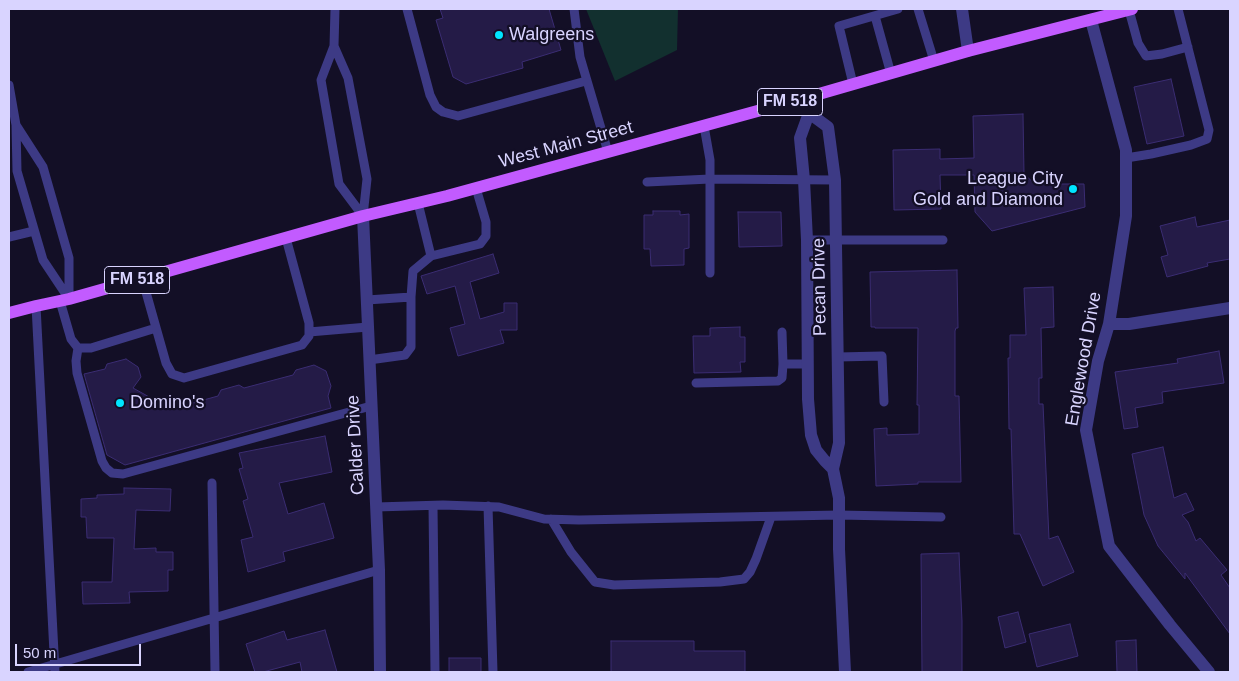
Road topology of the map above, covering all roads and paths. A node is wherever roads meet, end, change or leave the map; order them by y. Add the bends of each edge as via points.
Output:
1 (335, 9) edge
2 (407, 9) edge
3 (574, 9) edge
4 (898, 9) edge
5 (918, 9) edge
6 (962, 9) edge
7 (1131, 9) edge
8 (1178, 9) edge
9 (875, 16) junction
10 (1092, 20) junction
11 (334, 46) junction
12 (1188, 46) junction
13 (968, 51) junction
14 (934, 61) junction
15 (891, 74) junction
16 (586, 80) junction
17 (854, 84) junction
18 (9, 85) edge
19 (805, 98) junction
20 (809, 113) junction
21 (12, 126) edge
22 (704, 126) junction
23 (608, 152) junction
24 (1126, 158) junction
25 (710, 179) junction
26 (804, 180) junction
27 (835, 180) junction
28 (647, 182) dead end
29 (476, 188) junction
30 (418, 203) junction
31 (363, 216) junction
32 (34, 231) junction
33 (9, 237) edge
34 (286, 238) junction
35 (807, 240) junction
36 (836, 240) junction
37 (943, 240) dead end
38 (431, 256) junction
39 (710, 273) dead end
40 (142, 278) junction
41 (411, 297) junction
42 (64, 300) junction
43 (367, 300) junction
44 (36, 306) junction
45 (1230, 308) edge
46 (9, 314) edge
47 (1109, 324) junction
48 (368, 327) junction
49 (156, 328) junction
50 (309, 332) junction
51 (782, 332) dead end
52 (78, 348) junction
53 (838, 357) junction
54 (370, 360) junction
55 (783, 364) junction
56 (808, 364) junction
57 (696, 384) dead end
58 (884, 402) dead end
59 (371, 406) junction
60 (833, 469) junction
61 (212, 482) dead end
62 (433, 506) junction
63 (488, 506) junction
64 (376, 507) junction
65 (840, 515) junction
66 (771, 516) junction
67 (941, 517) dead end
68 (551, 519) junction
69 (379, 570) junction
70 (214, 618) junction
71 (55, 668) edge
72 (28, 672) edge
73 (215, 672) edge
74 (380, 672) edge
75 (435, 672) edge
76 (493, 672) edge
77 (845, 672) edge
78 (1208, 672) edge

1 - 11 lane
2 - 16 lane via 430,95 436,107 443,112 458,116
3 - 16 lane
4 - 9 lane
5 - 14 lane
6 - 13 street
7 - 10 main road, West Main Street / FM 518
7 - 12 lane via 1138,43 1146,56
8 - 12 lane
9 - 15 lane
9 - 17 lane via 839,26
10 - 13 main road, West Main Street / FM 518
10 - 24 street, Englewood Drive
11 - 31 lane via 348,78 367,179
11 - 31 lane via 321,80 339,184
12 - 24 lane via 1209,130 1207,140
13 - 14 main road, West Main Street / FM 518
14 - 15 main road, West Main Street / FM 518
15 - 17 main road, West Main Street / FM 518
16 - 23 lane
17 - 19 main road, West Main Street / FM 518
18 - 21 lane
19 - 20 street
19 - 22 main road, West Main Street / FM 518
20 - 26 street, Pecan Drive via 800,138
20 - 27 street, Pecan Drive via 828,127
21 - 32 lane via 17,171
21 - 42 lane via 43,167 69,258
22 - 23 main road, West Main Street / FM 518
22 - 25 lane via 709,144
23 - 29 main road, West Main Street / FM 518
24 - 47 street, Englewood Drive via 1126,216
25 - 26 lane
25 - 28 lane
25 - 39 lane
26 - 27 lane
26 - 35 street, Pecan Drive
27 - 36 street, Pecan Drive
29 - 30 main road, West Main Street / FM 518
29 - 38 lane via 486,222 486,236 480,244
30 - 31 main road, West Main Street / FM 518
30 - 38 lane
31 - 34 main road, West Main Street / FM 518
31 - 43 street, Calder Drive
32 - 33 lane
32 - 42 lane via 43,260
34 - 40 main road, West Main Street / FM 518
34 - 50 lane
35 - 36 lane
35 - 56 street, Pecan Drive
36 - 37 lane
36 - 53 street, Pecan Drive
38 - 41 lane via 413,271
40 - 42 main road, West Main Street / FM 518
40 - 49 lane
41 - 43 lane
41 - 54 lane via 412,347 405,355
42 - 44 main road, West Main Street / FM 518
42 - 52 lane via 71,338
43 - 48 street, Calder Drive
44 - 46 main road, West Main Street / FM 518
44 - 71 lane
45 - 47 street via 1129,324
47 - 78 street, Englewood Drive via 1098,361 1086,430 1109,546
48 - 50 lane
48 - 54 street, Calder Drive
49 - 50 lane via 172,374 184,378 302,345
49 - 52 lane via 91,348
51 - 55 lane
52 - 59 lane via 77,373 102,461 112,473 123,474
53 - 58 lane via 882,356
53 - 60 street, Pecan Drive via 840,443
54 - 59 street, Calder Drive
55 - 56 lane
55 - 57 lane via 782,378 778,381
56 - 60 street, Pecan Drive via 811,435 816,450
59 - 64 street, Calder Drive
60 - 65 street, Pecan Drive via 840,498
61 - 70 lane
62 - 63 lane
62 - 64 lane
62 - 75 lane
63 - 68 lane
63 - 76 lane
64 - 69 street, Calder Drive
65 - 66 lane
65 - 67 lane
65 - 77 street, Pecan Drive
66 - 68 lane
66 - 68 lane via 756,559 744,578 720,582 614,585 595,582
69 - 70 lane
69 - 74 street, Calder Drive
70 - 71 lane
70 - 73 lane
71 - 72 lane

